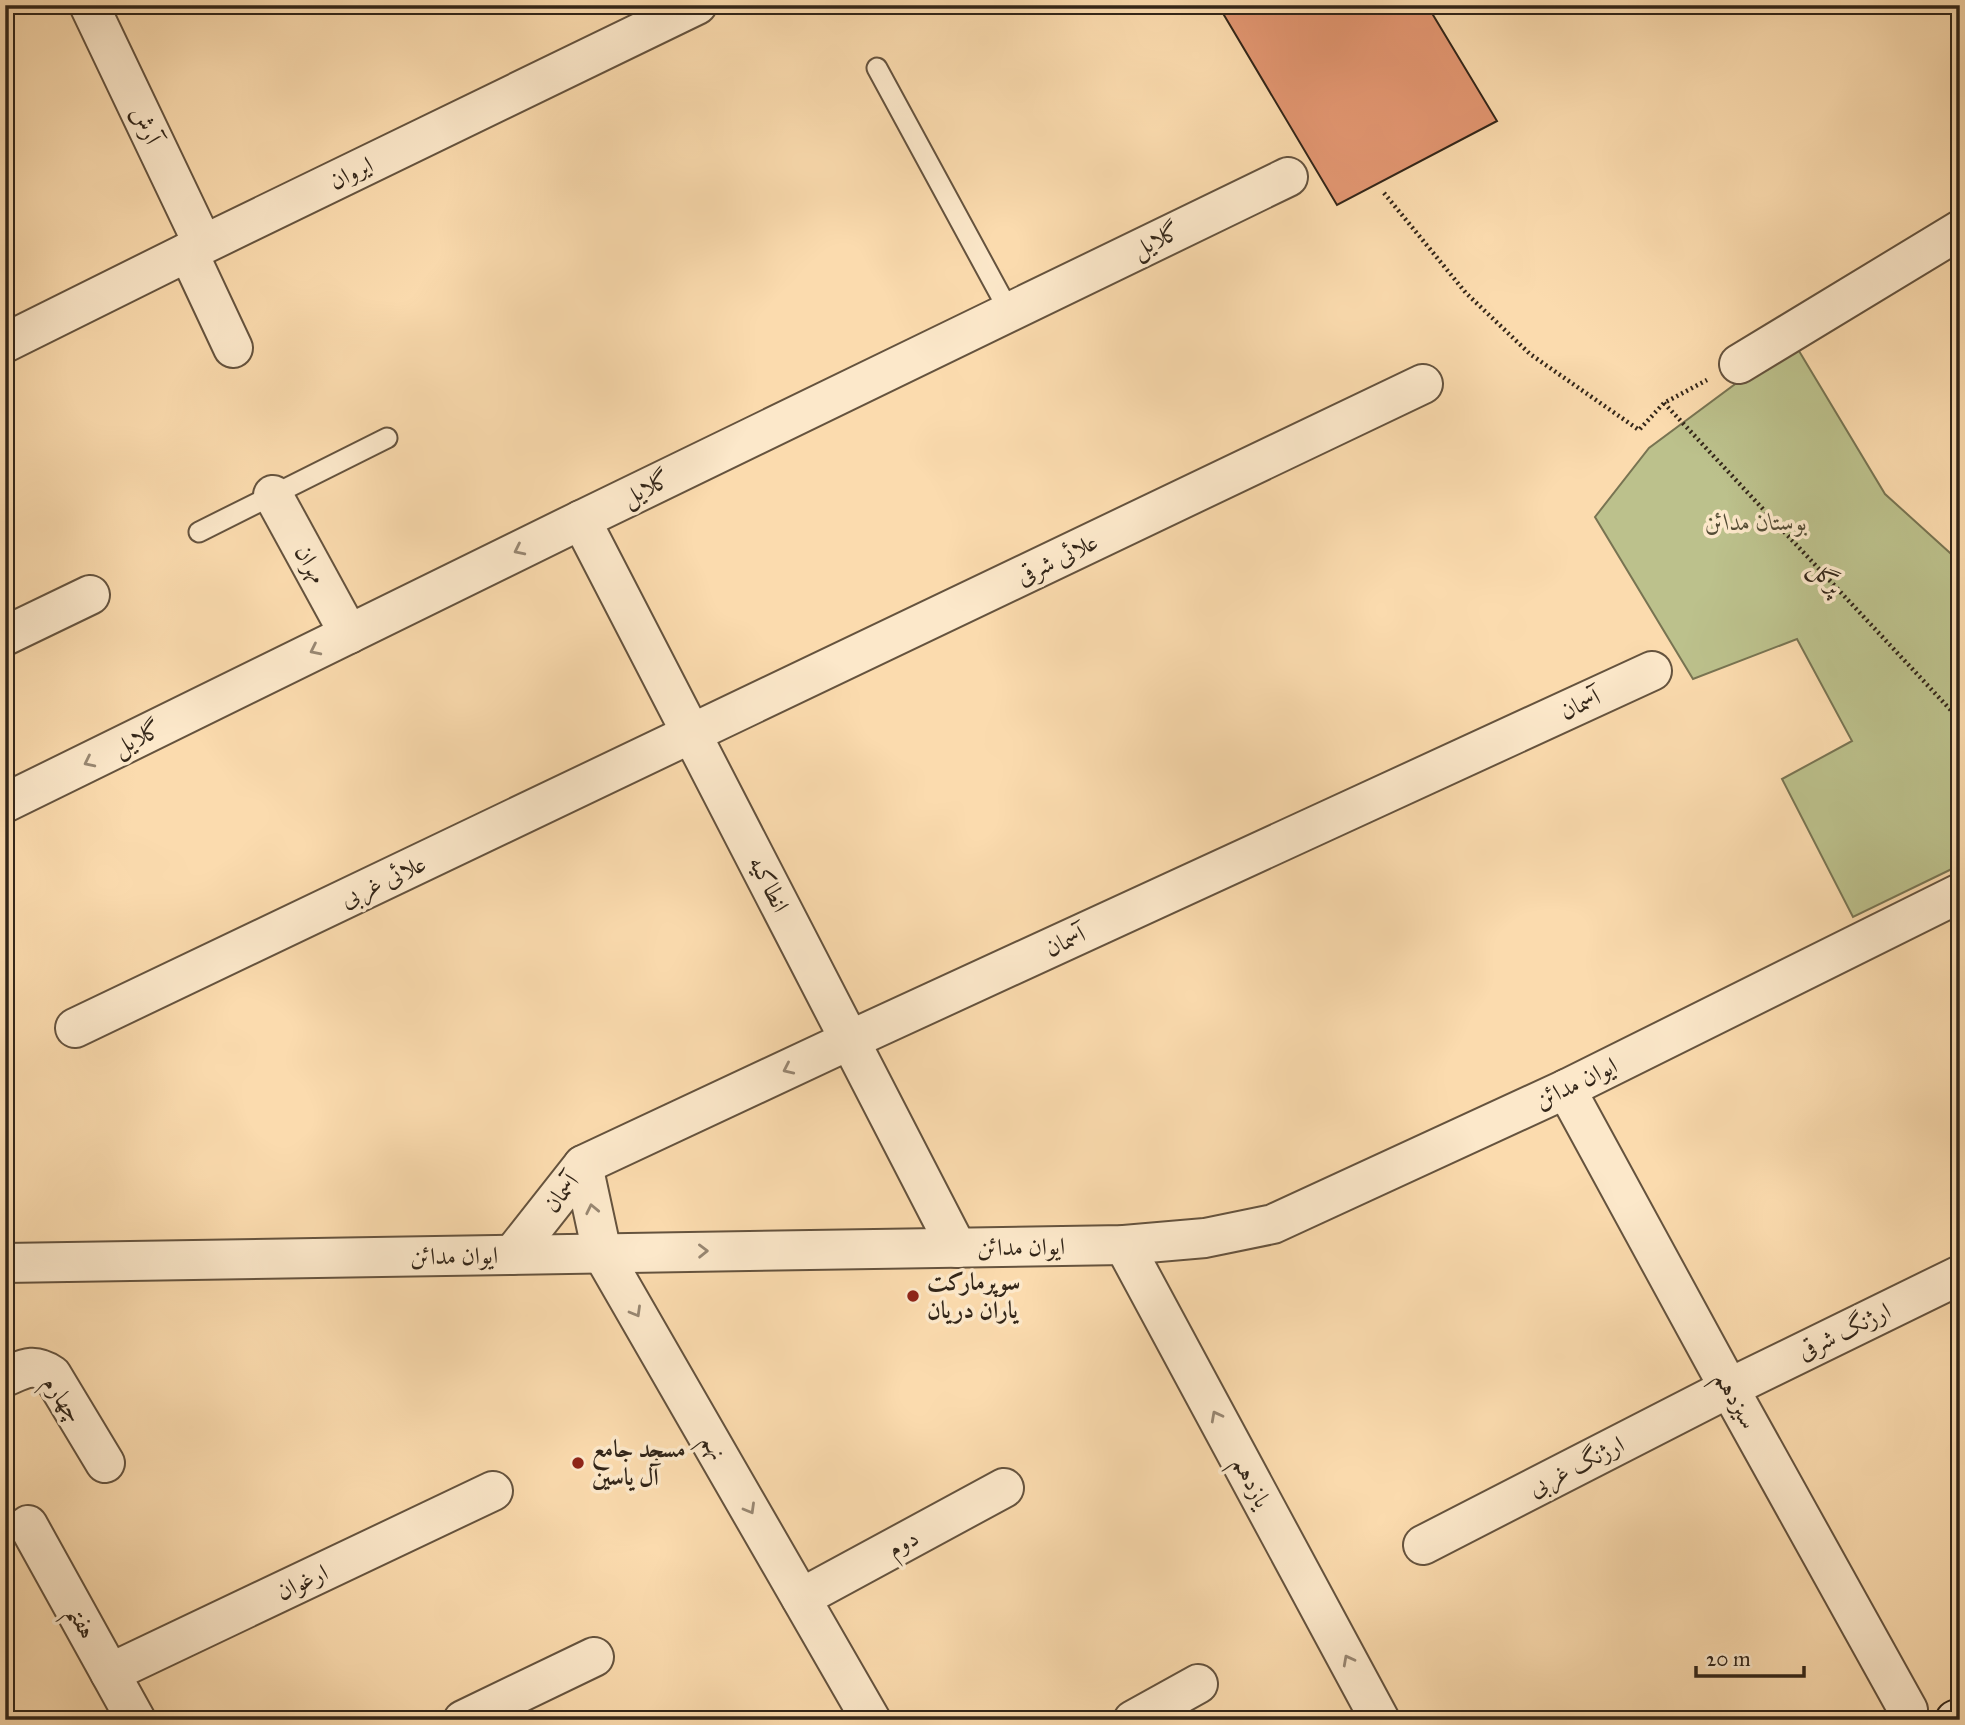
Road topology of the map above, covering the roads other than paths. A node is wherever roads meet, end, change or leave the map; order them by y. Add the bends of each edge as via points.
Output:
1 (89, 5) edge
2 (697, 5) edge
3 (877, 68) dead end
4 (1288, 177) dead end
5 (1960, 230) edge
6 (195, 248) junction
7 (1009, 311) junction
8 (5, 343) edge
9 (233, 348) dead end
10 (1739, 364) road end
11 (1423, 384) dead end
12 (387, 438) dead end
13 (273, 495) junction
14 (580, 520) junction
15 (199, 532) dead end
16 (90, 595) dead end
17 (349, 634) junction
18 (5, 635) edge
19 (1652, 671) dead end
20 (691, 734) junction
21 (5, 803) edge
22 (1960, 893) edge
23 (75, 1028) dead end
24 (850, 1040) junction
25 (1566, 1089) junction
26 (583, 1165) junction
27 (1124, 1245) junction
28 (957, 1248) junction
29 (602, 1253) junction
30 (512, 1255) junction
31 (5, 1263) edge
32 (1960, 1275) edge
33 (5, 1377) edge
34 (1729, 1388) junction
35 (105, 1463) dead end
36 (1004, 1488) dead end
37 (493, 1491) dead end
38 (28, 1525) dead end
39 (1423, 1545) dead end
40 (801, 1598) junction
41 (594, 1657) dead end
42 (110, 1673) junction
43 (1198, 1684) dead end
44 (1908, 1710) dead end
45 (127, 1717) edge
46 (463, 1720) edge
47 (871, 1720) edge
48 (1133, 1720) edge
49 (1380, 1720) edge

1 - 6 street, آرش
2 - 6 street, ایروان
3 - 7 lane
4 - 7 street, گلایل
5 - 10 street
6 - 8 street, ایروان
6 - 9 street, آرش
7 - 14 street, گلایل
11 - 20 street, علائی شرقی
12 - 13 lane
13 - 15 lane
13 - 17 street, مهران
14 -> 17 street, گلایل
14 - 20 street, انطاکیه
16 - 18 street
17 -> 21 street, گلایل
19 - 24 street, آسمان
20 - 23 street, علائی غربی
20 - 24 street, انطاکیه
22 - 25 street, ایوان مدائن
24 -> 26 street, آسمان
24 - 28 street, انطاکیه
25 - 27 street, ایوان مدائن via 1273,1224 1205,1238
25 - 34 street, سیزدهم
29 -> 26 street, نهم
26 - 30 street, آسمان
27 - 28 street, ایوان مدائن
49 -> 27 street, یازدهم
29 -> 28 street, ایوان مدائن
29 - 30 street, ایوان مدائن
29 -> 40 street, نهم
30 - 31 street, ایوان مدائن
32 - 34 street, ارژنگ شرقی
33 - 35 street, چهارم via 29,1367 52,1375
34 - 39 street, ارژنگ غربی
34 - 44 street, سیزدهم
36 - 40 street, دوم
37 - 42 street, ارغوان
38 - 42 street, هفتم
40 - 47 street, نهم
41 - 46 street
42 - 45 street, هفتم
43 - 48 street

